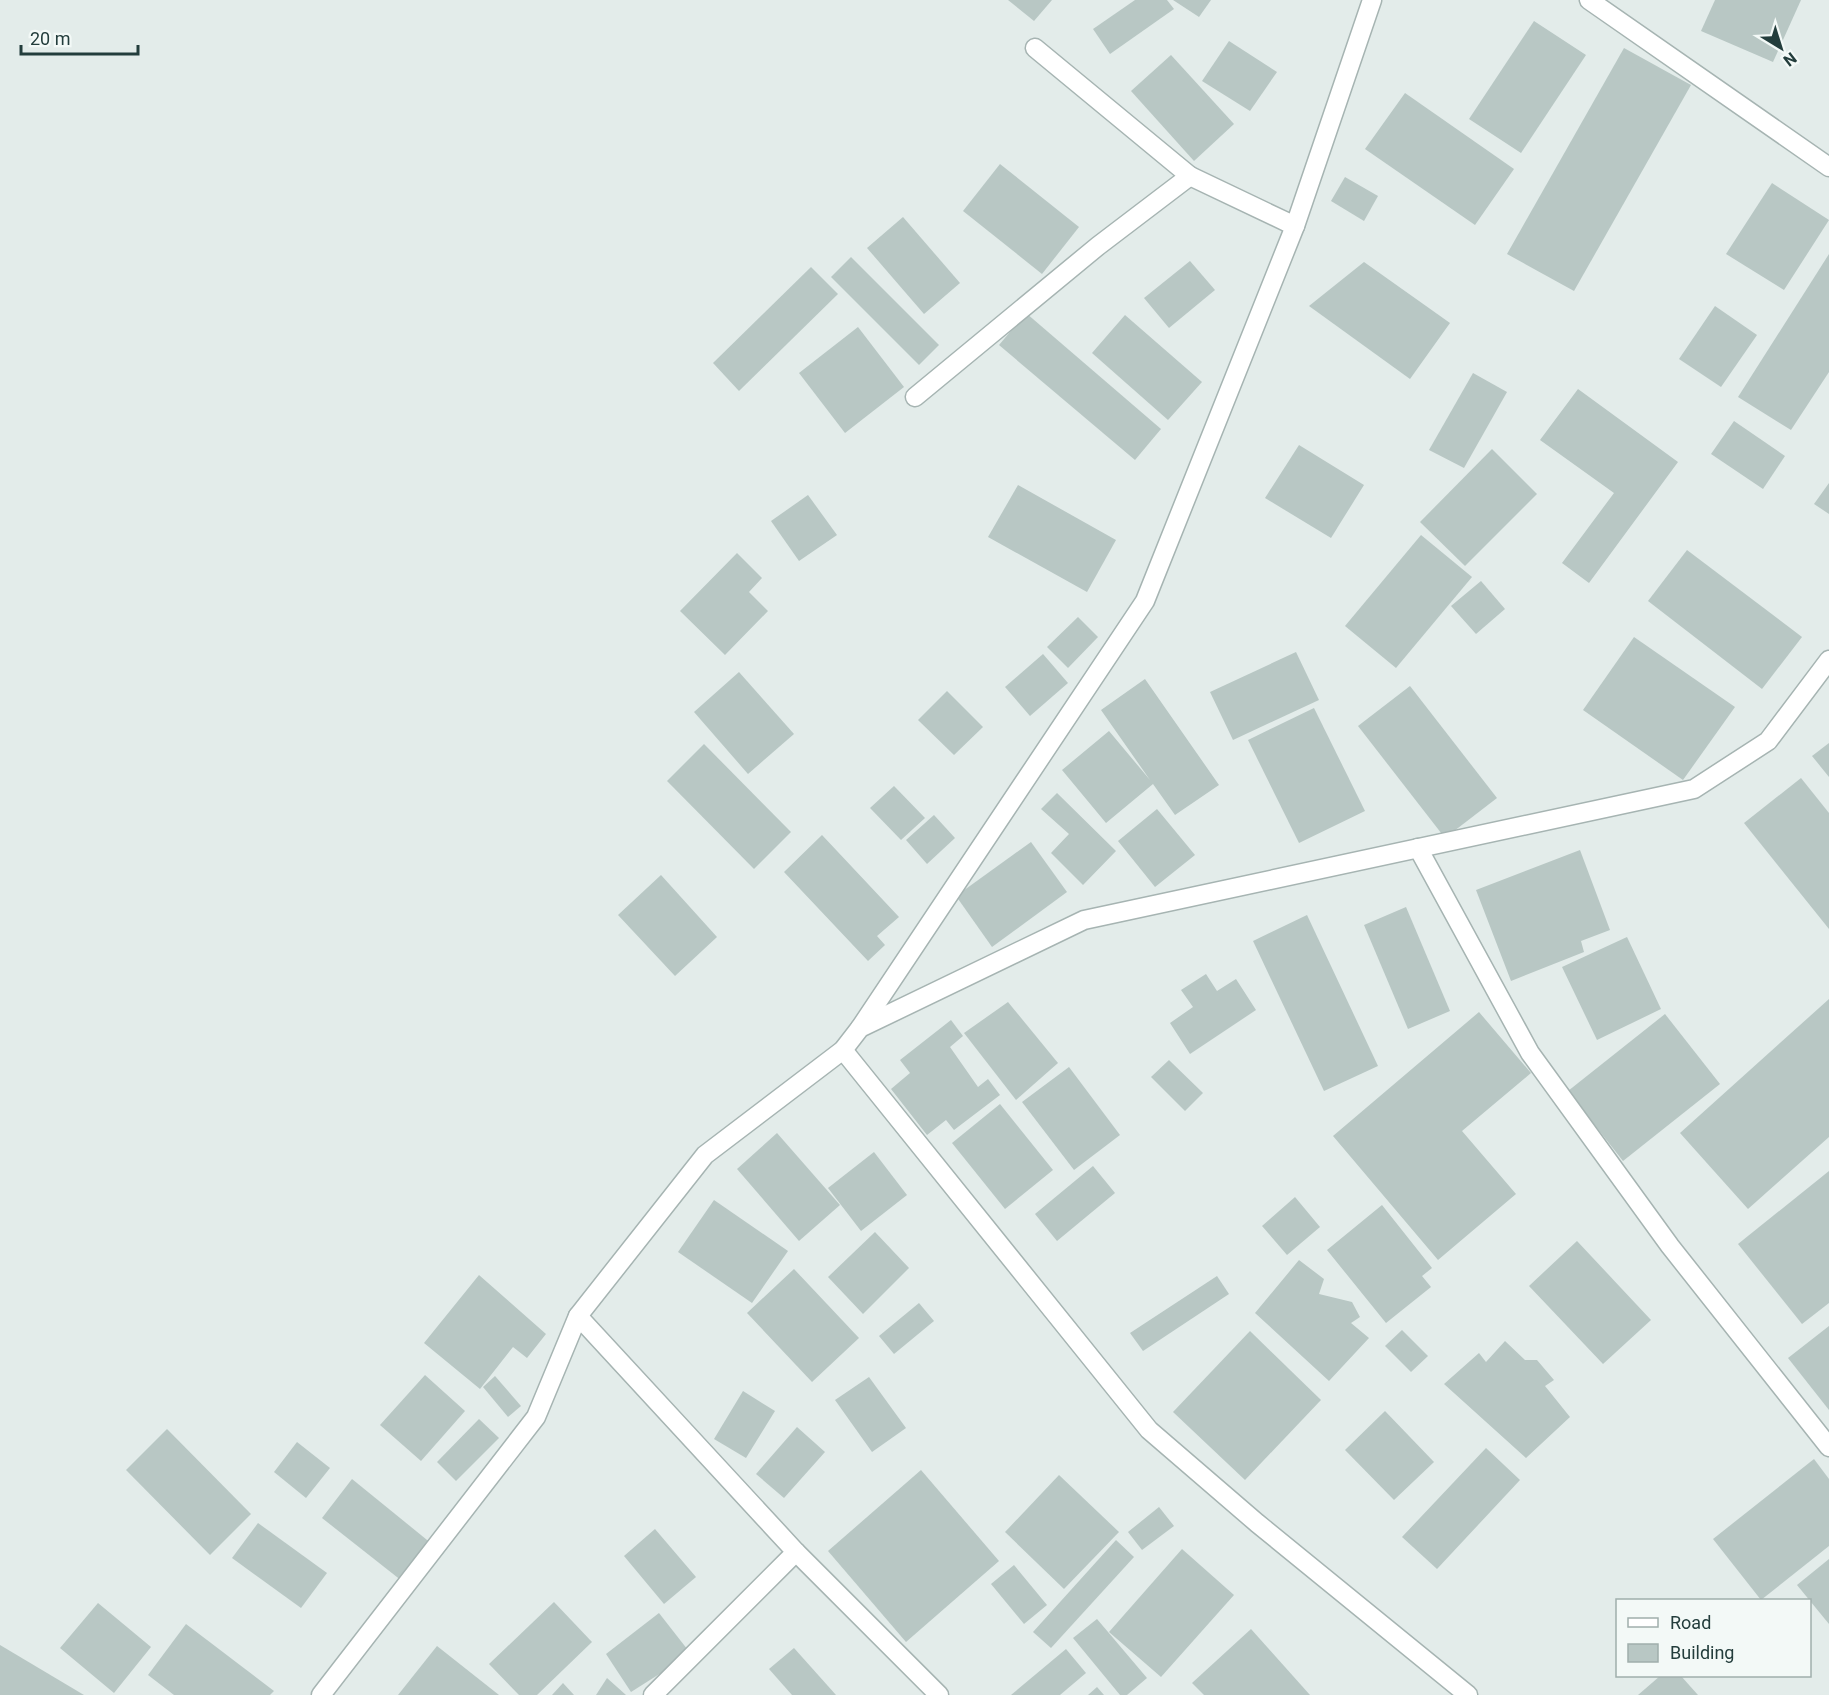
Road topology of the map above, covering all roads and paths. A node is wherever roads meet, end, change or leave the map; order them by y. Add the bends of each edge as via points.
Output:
1 (1372, 0) edge
2 (1589, 0) edge
3 (1035, 48) dead end
4 (1829, 167) edge
5 (1190, 176) junction
6 (1295, 225) junction
7 (915, 397) dead end
8 (1829, 660) edge
9 (1418, 848) junction
10 (860, 1028) junction
11 (843, 1050) junction
12 (578, 1316) junction
13 (1829, 1447) edge
14 (796, 1552) junction
15 (321, 1695) edge
16 (653, 1695) edge
17 (939, 1695) edge
18 (1468, 1695) edge

1 - 6 street
2 - 4 street
3 - 5 street
5 - 6 street
5 - 7 street via 1098,246
6 - 10 street via 1145,601
8 - 9 street via 1768,741 1694,789
9 - 10 street via 1084,920
9 - 13 street via 1530,1053 1670,1246
10 - 11 street
11 - 12 street via 705,1155
11 - 18 street via 1149,1430
12 - 14 street
12 - 15 street via 536,1417
14 - 16 street
14 - 17 street

